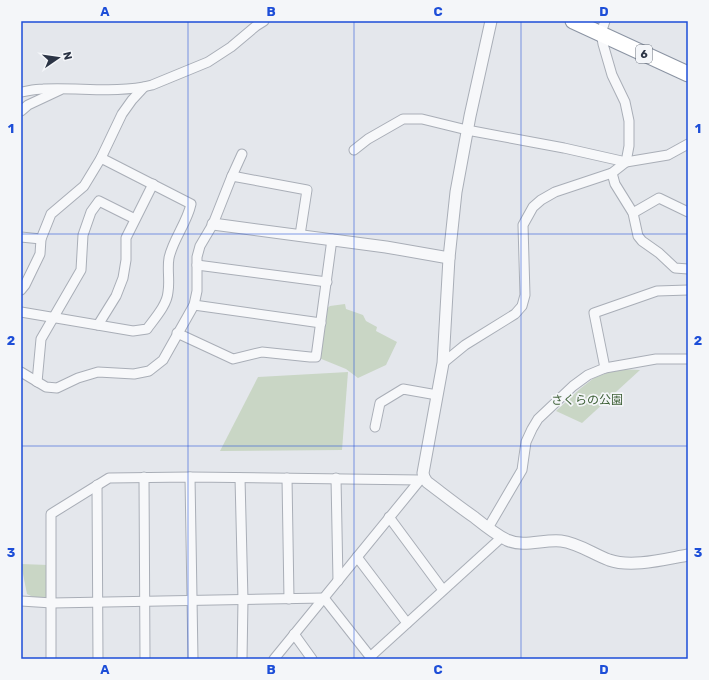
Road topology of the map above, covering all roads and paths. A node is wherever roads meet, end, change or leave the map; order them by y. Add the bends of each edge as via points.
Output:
1 (264, 21) edge
2 (491, 21) edge
3 (573, 21) edge
4 (603, 27) edge
5 (688, 74) edge
6 (144, 87) junction
7 (63, 89) junction
8 (21, 92) edge
9 (21, 110) edge
10 (467, 130) junction
11 (688, 144) edge
12 (354, 150) dead end
13 (242, 154) dead end
14 (101, 158) junction
15 (626, 162) junction
16 (612, 173) junction
17 (232, 176) junction
18 (153, 184) junction
19 (688, 212) edge
20 (633, 213) junction
21 (135, 219) junction
22 (213, 224) junction
23 (300, 235) junction
24 (21, 237) edge
25 (41, 239) junction
26 (332, 239) junction
27 (449, 258) junction
28 (197, 265) junction
29 (688, 270) edge
30 (327, 282) junction
31 (21, 290) edge
32 (688, 290) edge
33 (194, 305) junction
34 (21, 312) edge
35 (52, 318) junction
36 (321, 323) junction
37 (98, 325) junction
38 (177, 333) junction
39 (688, 359) edge
40 (443, 364) junction
41 (605, 368) junction
42 (21, 372) edge
43 (37, 382) junction
44 (437, 395) junction
45 (375, 427) dead end
46 (144, 477) junction
47 (190, 477) junction
48 (240, 478) junction
49 (287, 478) junction
50 (336, 478) junction
51 (422, 479) junction
52 (97, 485) junction
53 (389, 517) junction
54 (488, 528) junction
55 (502, 537) junction
56 (688, 555) edge
57 (357, 556) junction
58 (338, 581) junction
59 (443, 590) junction
60 (324, 598) junction
61 (289, 599) junction
62 (243, 600) junction
63 (21, 601) edge
64 (193, 601) junction
65 (99, 602) junction
66 (144, 602) junction
67 (52, 603) junction
68 (407, 623) junction
69 (294, 634) junction
70 (371, 658) edge
71 (50, 659) edge
72 (98, 659) edge
73 (145, 659) edge
74 (193, 659) edge
75 (242, 659) edge
76 (274, 659) edge
77 (312, 659) edge

1 - 6 street via 208,62
2 - 10 street
3 - 4 highway, 6
4 - 5 highway, 6
4 - 15 street via 612,75 625,102 630,121
6 - 7 street via 113,90
6 - 14 street via 122,114
7 - 8 street
7 - 9 street
10 - 12 street via 422,119 403,119
10 - 15 street
10 - 27 street via 456,192
11 - 15 street via 668,155
13 - 17 street
14 - 18 street
14 - 25 street via 84,186 51,214
15 - 16 street
16 - 20 street via 614,184
16 - 40 street via 555,192 533,207 523,225 525,295 522,306 515,314 465,345
17 - 22 street
17 - 23 street via 307,190
18 - 21 street
18 - 37 street via 190,204 169,258 168,293 162,308 147,329 133,331
19 - 20 street via 659,198
20 - 29 street via 638,236 642,241 675,268
21 - 35 street via 99,201 91,212 83,235 81,270
21 - 37 street via 126,238 123,278 116,296
22 - 23 street
22 - 28 street via 200,246
23 - 26 street
24 - 25 street
25 - 31 street via 40,254 26,285
26 - 27 street
26 - 30 street
27 - 40 street
28 - 30 street
28 - 33 street
30 - 36 street
32 - 41 street via 657,291 594,313
33 - 36 street
33 - 38 street
34 - 35 street
35 - 37 street
35 - 43 street via 41,339
36 - 38 street via 316,357 262,352 233,359
38 - 43 street via 163,360 149,371 134,374 98,372 57,388 46,387
39 - 41 street via 656,359
40 - 44 street
41 - 54 street via 588,375 573,386 538,419 526,442 522,470
42 - 43 street
44 - 45 street via 403,389 380,403
44 - 51 street
46 - 47 street
46 - 52 street via 109,478
46 - 66 street
47 - 48 street
47 - 64 street
48 - 49 street
48 - 62 street
49 - 50 street
49 - 61 street
50 - 51 street
50 - 58 street
51 - 53 street
51 - 54 street
52 - 65 street
52 - 67 street via 51,514
53 - 57 street
53 - 59 street
54 - 55 street
55 - 56 street via 524,544 562,541 611,560 627,562 648,562
55 - 59 street
57 - 58 street
57 - 68 street
58 - 60 street
59 - 68 street
60 - 61 street
60 - 69 street
60 - 70 street
61 - 62 street
62 - 64 street
62 - 75 street
63 - 67 street
64 - 66 street
64 - 74 street
65 - 66 street
65 - 67 street
65 - 72 street
66 - 73 street
67 - 71 street
68 - 70 street
69 - 76 street
69 - 77 street

